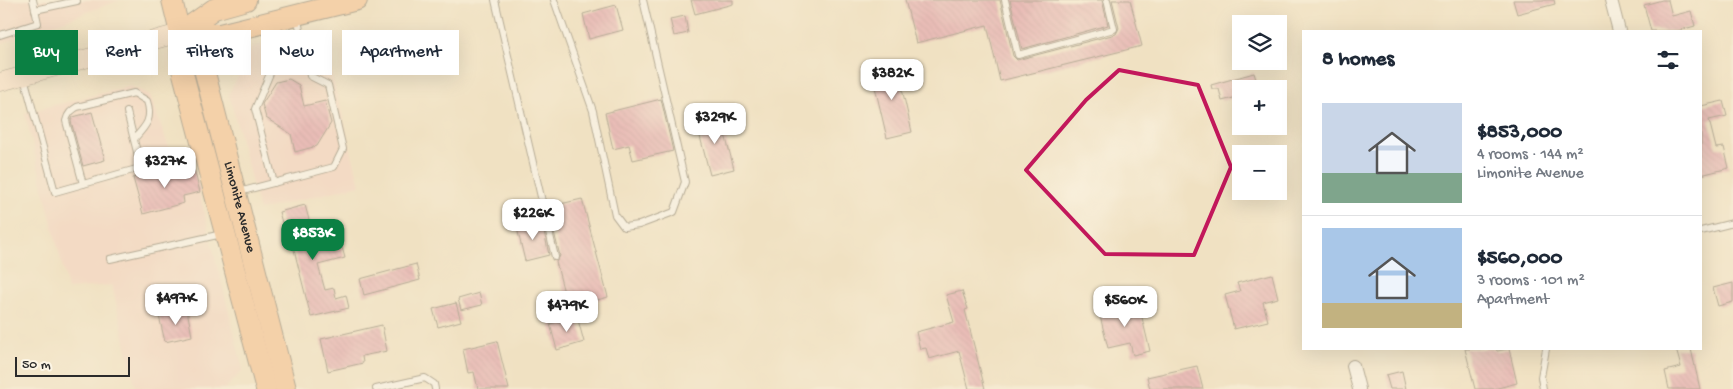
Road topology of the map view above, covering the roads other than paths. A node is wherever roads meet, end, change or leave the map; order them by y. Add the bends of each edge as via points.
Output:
1 (33, 0) edge
2 (172, 0) edge
3 (246, 0) edge
4 (357, 0) edge
5 (495, 0) edge
6 (554, 0) edge
7 (643, 0) edge
8 (1005, 0) edge
9 (1107, 0) edge
10 (1611, 0) edge
11 (76, 1) edge
12 (35, 10) junction
13 (296, 15) junction
14 (179, 30) edge
15 (184, 30) edge
16 (236, 30) edge
17 (299, 30) edge
18 (1619, 30) edge
19 (0, 33) edge
20 (168, 36) edge
21 (183, 75) edge
22 (206, 75) edge
23 (269, 75) edge
24 (310, 75) edge
25 (23, 76) junction
26 (0, 82) edge
27 (127, 112) dead end
28 (134, 139) junction
29 (204, 150) junction
30 (141, 168) junction
31 (274, 183) junction
32 (83, 184) junction
33 (236, 192) junction
34 (1733, 223) edge
35 (1702, 231) edge
36 (225, 233) junction
37 (555, 257) dead end
38 (110, 259) dead end
39 (1546, 350) edge
40 (1353, 366) dead end
41 (266, 389) edge
42 (286, 389) edge
43 (376, 389) edge
44 (435, 389) edge
45 (1359, 389) edge
46 (1543, 389) edge

1 - 12 lane
2 - 14 main road, Limonite Avenue
3 - 15 main road via 214,8
4 - 13 main road
5 - 37 lane
6 - 7 lane via 593,111 615,215 624,227 674,212 685,182
8 - 9 lane via 1018,54 1114,29
10 - 18 street
11 - 12 lane
12 - 19 lane via 38,23
13 - 16 main road
13 - 17 lane
20 - 25 street
21 - 29 main road, Limonite Avenue
22 - 33 main road, Limonite Avenue
23 - 31 lane via 255,109
24 - 31 lane via 328,85 343,149 334,167
25 - 26 street
25 - 32 lane via 55,192
27 - 28 lane
28 - 30 lane
28 - 32 lane via 148,125 150,114 147,100 134,93 77,107 67,114 66,121
29 - 30 lane
29 - 36 main road, Limonite Avenue
30 - 32 lane
31 - 33 lane
33 - 42 main road, Limonite Avenue
34 - 35 lane
36 - 38 lane
36 - 41 main road, Limonite Avenue
39 - 46 lane via 1541,377
40 - 45 street
43 - 44 lane via 425,378 434,384

